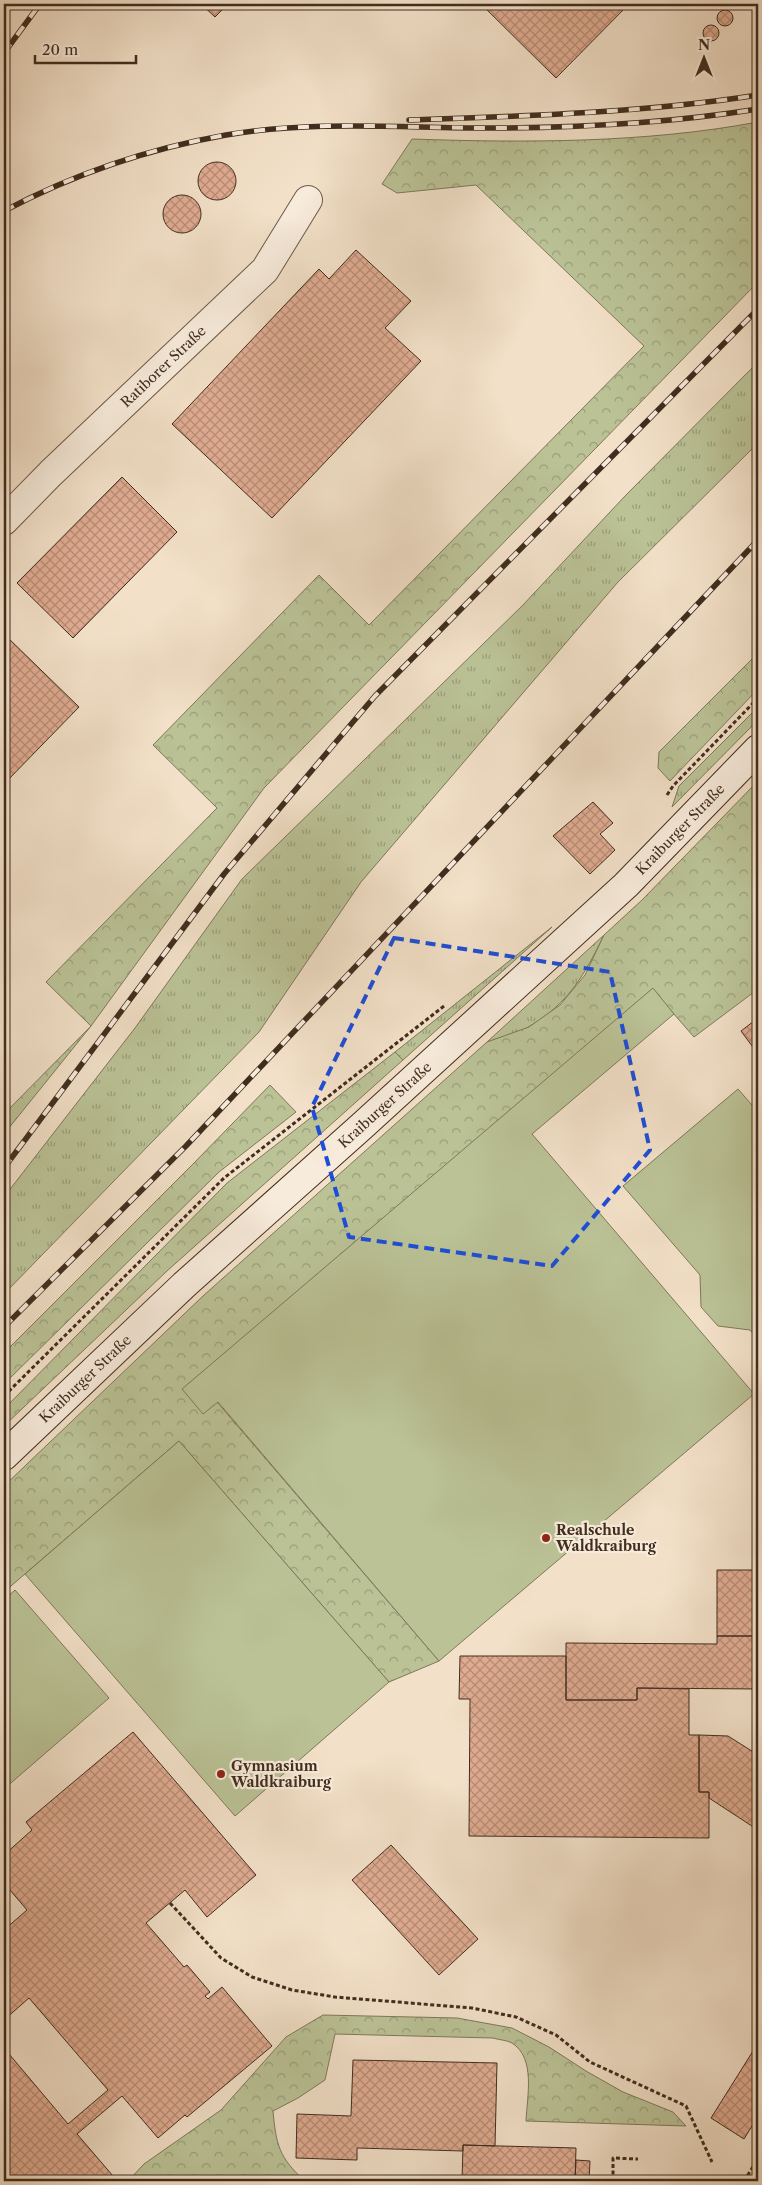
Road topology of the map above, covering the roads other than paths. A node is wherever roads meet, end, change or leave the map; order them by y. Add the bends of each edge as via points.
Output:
1 (308, 200) dead end
2 (4, 521) edge
3 (758, 749) edge
4 (4, 1456) edge

1 - 2 main road, Ratiborer Straße via 265,270
3 - 4 main road, Kraiburger Straße via 626,885 184,1285

